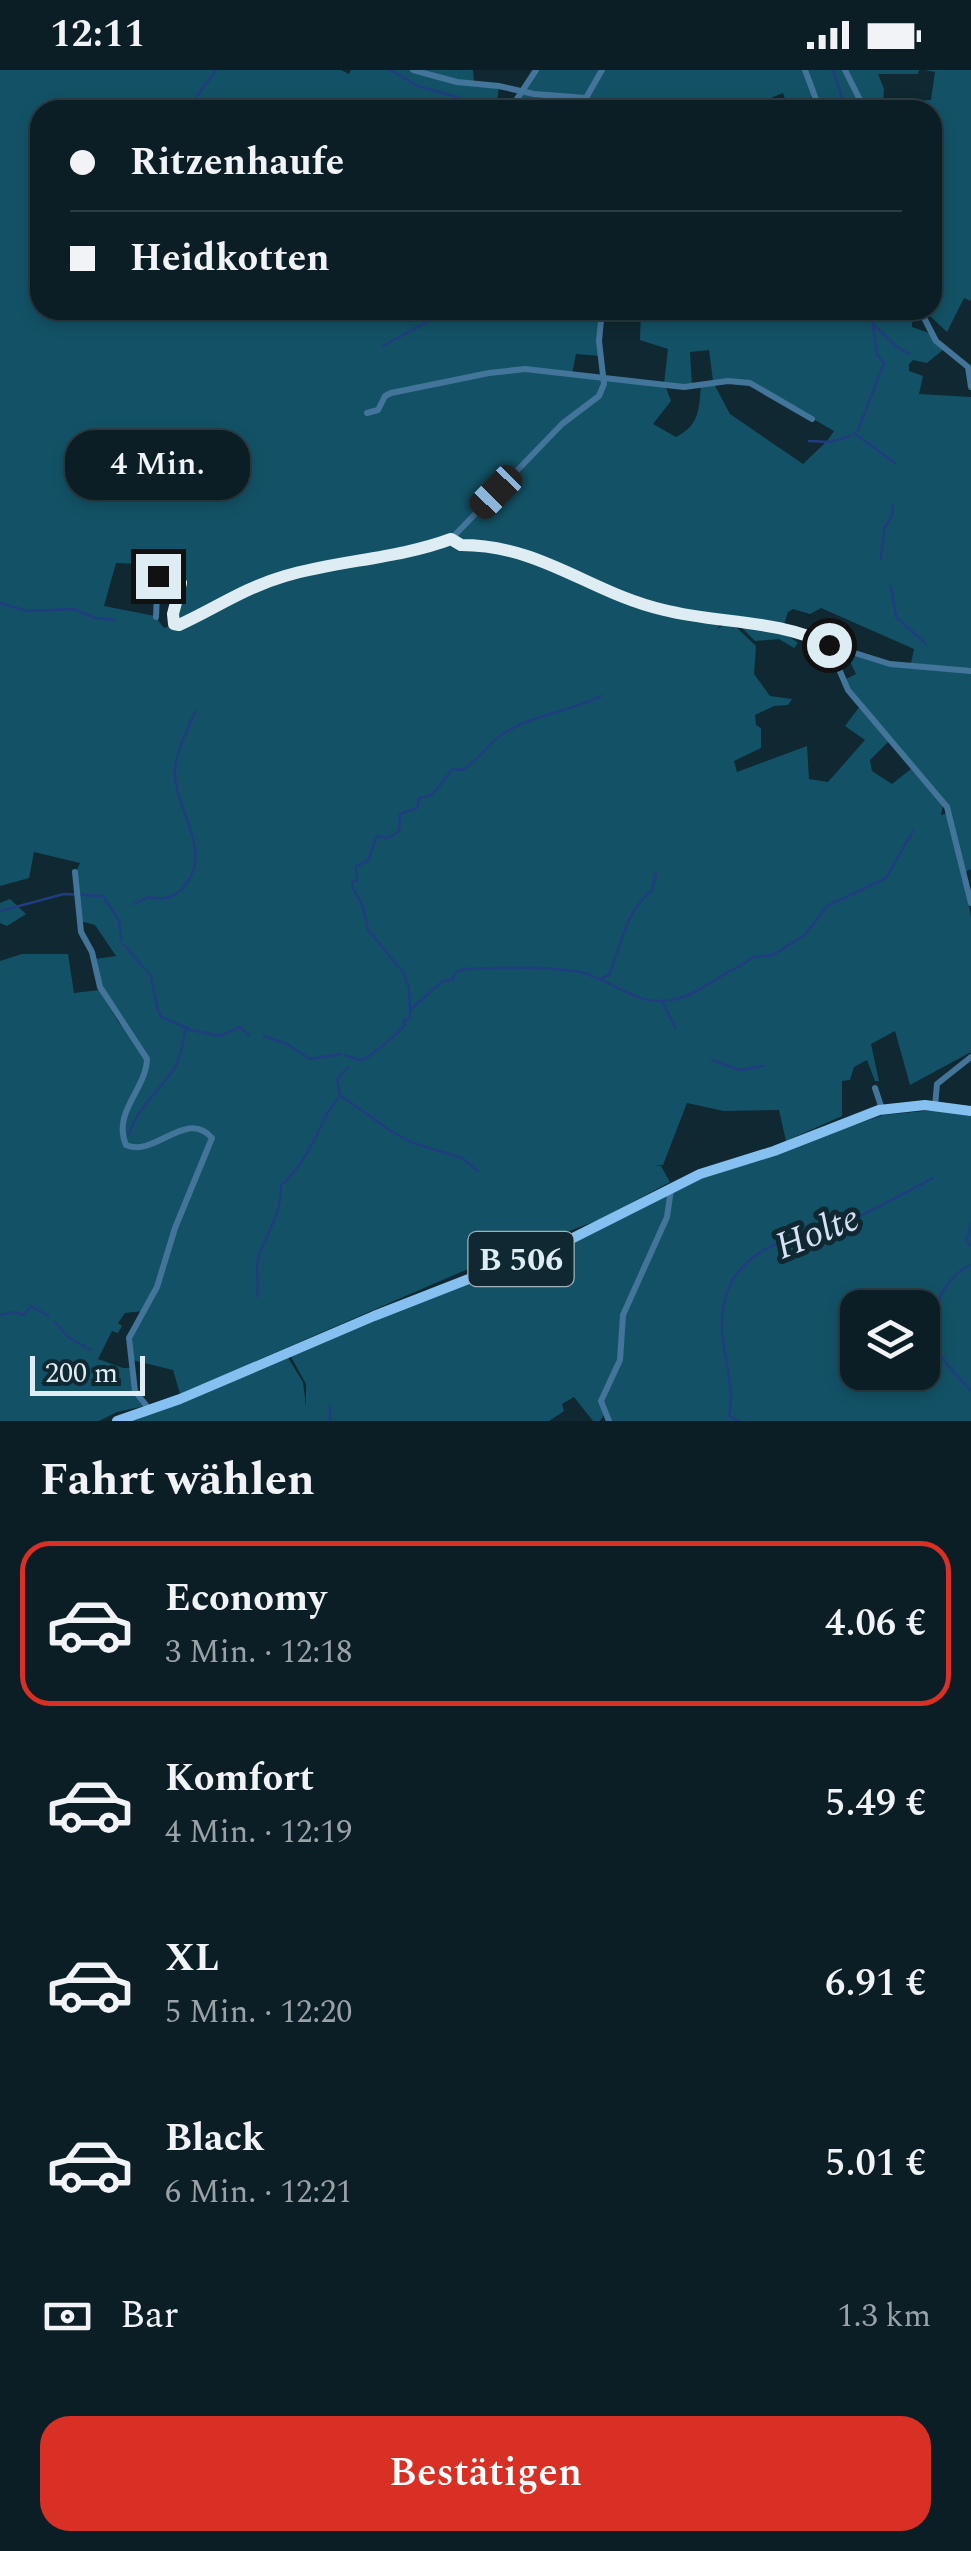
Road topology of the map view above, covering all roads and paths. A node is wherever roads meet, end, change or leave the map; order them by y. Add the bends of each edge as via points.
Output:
1 (413, 70) edge
2 (536, 70) edge
3 (602, 70) edge
4 (805, 70) edge
5 (845, 70) edge
6 (522, 92) junction
7 (586, 98) joint
8 (516, 100) edge
9 (816, 100) edge
10 (860, 100) edge
11 (601, 320) edge
12 (924, 320) edge
13 (604, 380) junction
14 (971, 388) edge
15 (371, 412) dead end
16 (812, 420) dead end
17 (451, 539) junction
18 (176, 578) junction
19 (141, 586) dead end
20 (156, 616) dead end
21 (829, 645) junction
22 (971, 671) edge
23 (75, 872) dead end
24 (971, 903) edge
25 (971, 1057) edge
26 (875, 1088) dead end
27 (935, 1106) junction
28 (882, 1109) junction
29 (971, 1111) edge
30 (670, 1187) junction
31 (150, 1410) junction
32 (117, 1421) edge
33 (609, 1421) edge

1 - 6 street
2 - 6 street
3 - 7 street
4 - 9 street
5 - 10 street
6 - 7 street
6 - 8 street
11 - 13 street
12 - 14 street via 944,349 968,367
13 - 15 street via 525,369 489,372 391,393
13 - 16 street via 684,387 750,383
13 - 17 street via 598,396 562,424
17 - 18 street via 288,575 176,625
17 - 21 street via 533,555 666,611 782,628
18 - 19 street via 158,576
18 - 20 street via 158,594
21 - 22 street via 890,664
21 - 24 street via 848,690 947,807
23 - 31 street via 81,932 100,987 147,1058 123,1119 126,1145 150,1146 193,1128 212,1138 157,1287 130,1338 135,1391
25 - 27 street via 938,1084
26 - 28 street
27 - 28 main road, B 506
27 - 29 main road, B 506
28 - 30 main road, B 506
30 - 31 main road, B 506 via 571,1238
30 - 33 street via 668,1217 623,1315 620,1360 601,1400
31 - 32 main road, B 506

